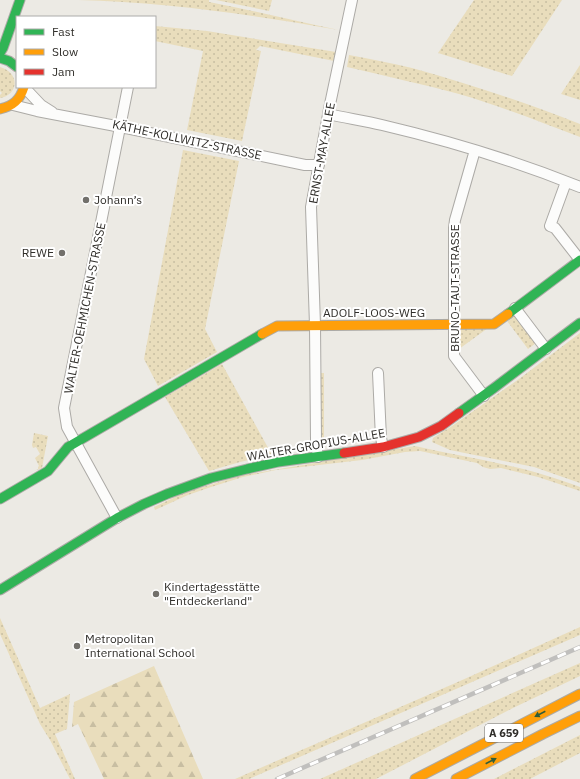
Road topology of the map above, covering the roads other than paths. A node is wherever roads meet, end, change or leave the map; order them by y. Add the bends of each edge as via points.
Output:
1 (20, 0) edge
2 (352, 0) edge
3 (16, 13) junction
4 (16, 16) edge
5 (0, 33) edge
6 (0, 53) edge
7 (0, 58) edge
8 (16, 66) edge
9 (24, 88) edge
10 (25, 88) edge
11 (128, 88) edge
12 (13, 105) junction
13 (0, 110) edge
14 (55, 114) junction
15 (328, 114) junction
16 (121, 126) junction
17 (475, 150) junction
18 (319, 165) junction
19 (566, 182) junction
20 (580, 187) edge
21 (580, 260) edge
22 (516, 308) junction
23 (580, 323) edge
24 (454, 324) junction
25 (315, 325) junction
26 (546, 349) junction
27 (378, 372) dead end
28 (484, 396) junction
29 (75, 443) junction
30 (383, 447) junction
31 (318, 458) junction
32 (0, 499) edge
33 (117, 518) junction
34 (0, 590) edge
35 (580, 694) edge
36 (580, 716) edge
37 (412, 778) edge
38 (456, 779) edge

1 - 3 main road
2 - 15 street, ERNST-MAY-ALLEE
3 - 4 main road
3 - 5 main road
3 - 6 main road
7 - 8 main road
9 - 12 main road via 20,98
10 - 14 street, KÄTHE-KOLLWITZ-STRASSE via 41,105
11 - 16 street, WALTER-OEHMICHEN-STRASSE
12 - 13 main road
12 - 14 street, KÄTHE-KOLLWITZ-STRASSE
14 - 16 street, KÄTHE-KOLLWITZ-STRASSE
15 - 17 street
15 - 18 street, ERNST-MAY-ALLEE
16 - 18 street, KÄTHE-KOLLWITZ-STRASSE via 306,165
16 - 29 street, WALTER-OEHMICHEN-STRASSE via 64,408 67,428
17 - 19 street
17 - 24 street, BRUNO-TAUT-STRASSE via 454,228
18 - 25 street, ERNST-MAY-ALLEE via 311,207
19 - 20 street
19 - 21 street via 550,226 555,228
21 - 22 main road, ADOLF-LOOS-WEG
22 - 24 main road, ADOLF-LOOS-WEG via 494,324
22 - 26 street
23 - 26 main road, WALTER-GROPIUS-ALLEE
24 - 25 main road, ADOLF-LOOS-WEG
24 - 28 street, BRUNO-TAUT-STRASSE via 454,356
25 - 29 main road, ADOLF-LOOS-WEG via 277,326
25 - 31 street, ERNST-MAY-ALLEE
26 - 28 main road, WALTER-GROPIUS-ALLEE
27 - 30 street
28 - 30 main road, WALTER-GROPIUS-ALLEE via 441,426 419,437
29 - 32 main road, ADOLF-LOOS-WEG via 68,447 48,471
29 - 33 street, WALTER-OEHMICHEN-STRASSE
30 - 31 main road, WALTER-GROPIUS-ALLEE
31 - 33 main road, WALTER-GROPIUS-ALLEE via 278,462 210,478 162,496
33 - 34 main road, WALTER-GROPIUS-ALLEE
35 -> 37 main road, A 659
38 -> 36 main road, A 659

